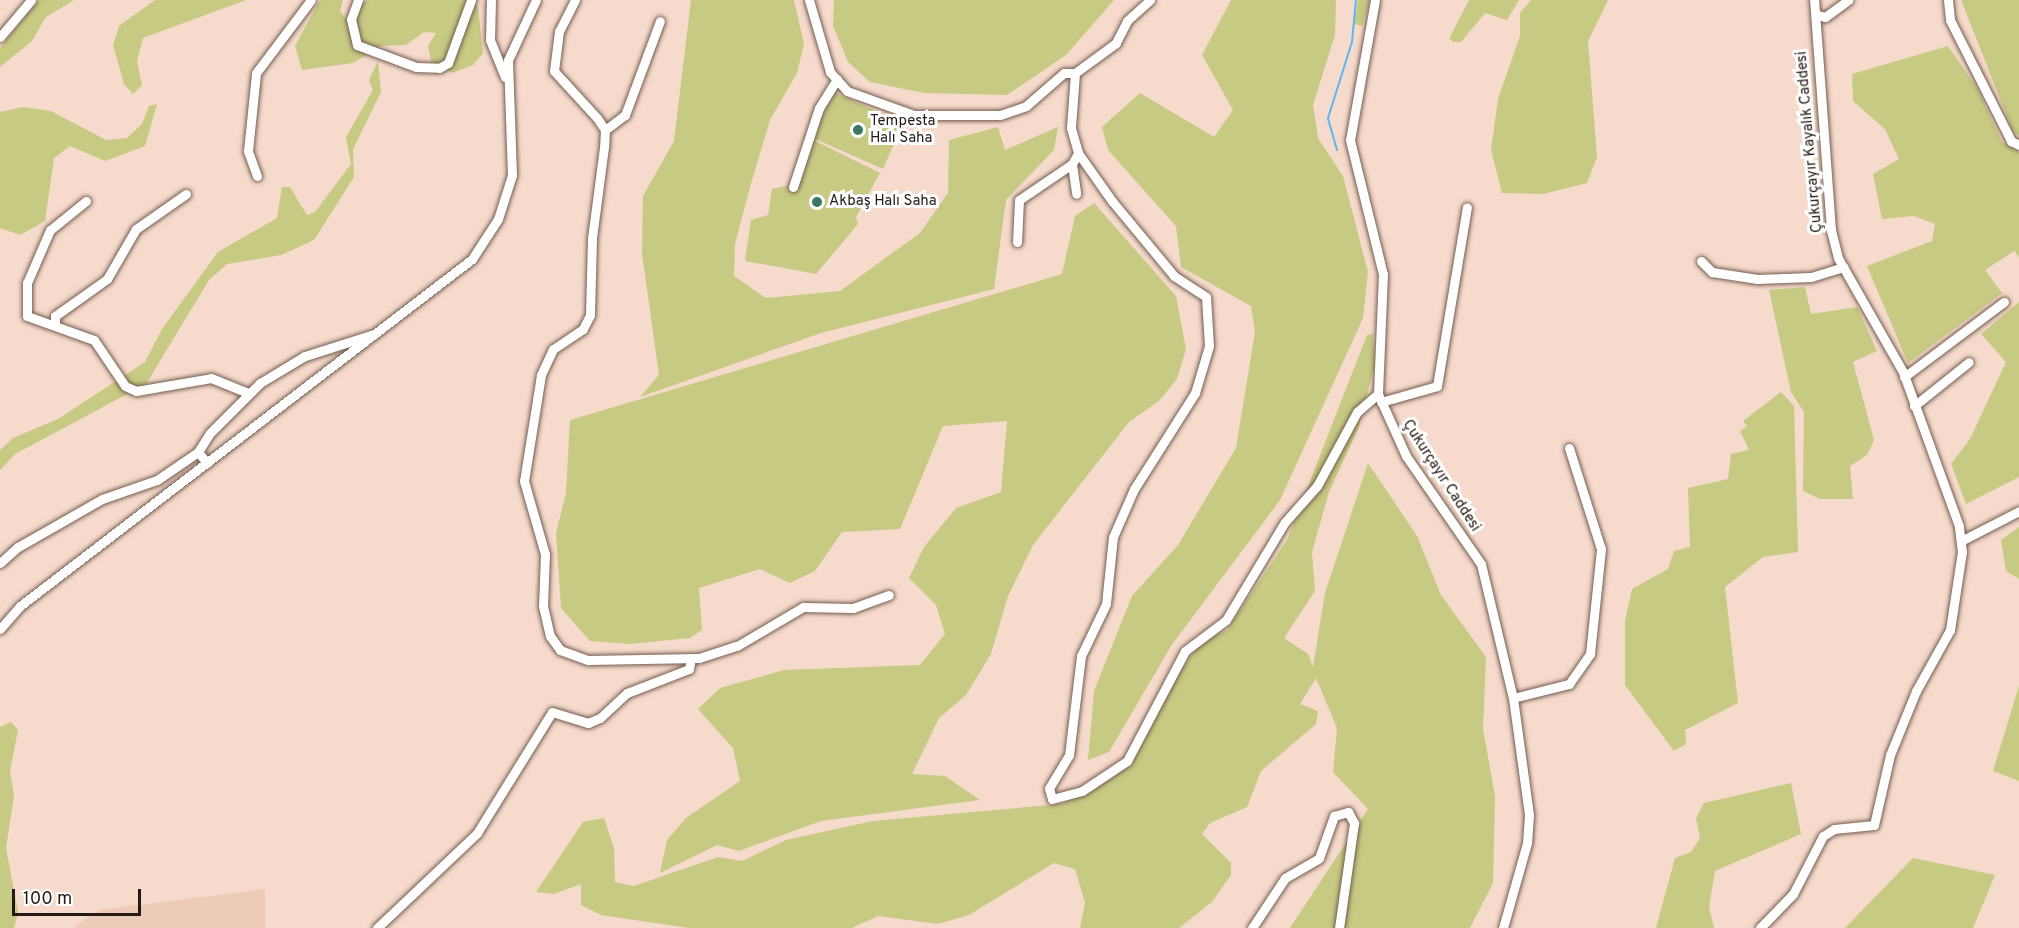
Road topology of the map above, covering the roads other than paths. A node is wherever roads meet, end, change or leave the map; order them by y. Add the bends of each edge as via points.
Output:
1 (30, 0) edge
2 (311, 0) edge
3 (358, 0) edge
4 (471, 0) edge
5 (492, 0) edge
6 (536, 0) edge
7 (575, 0) edge
8 (809, 0) edge
9 (1150, 0) edge
10 (1375, 0) edge
11 (1814, 0) edge
12 (1848, 0) edge
13 (1948, 0) edge
14 (1818, 15) junction
15 (660, 21) dead end
16 (0, 37) edge
17 (1075, 73) junction
18 (837, 79) junction
19 (506, 80) junction
20 (605, 130) junction
21 (2019, 145) edge
22 (1078, 153) junction
23 (1072, 164) junction
24 (257, 176) dead end
25 (793, 187) dead end
26 (186, 194) dead end
27 (1076, 194) dead end
28 (86, 201) dead end
29 (1467, 207) dead end
30 (1017, 242) dead end
31 (1701, 261) dead end
32 (1844, 267) junction
33 (2004, 302) dead end
34 (55, 324) junction
35 (382, 332) junction
36 (1969, 362) dead end
37 (1905, 377) junction
38 (248, 393) junction
39 (1380, 398) junction
40 (1914, 406) junction
41 (1569, 448) dead end
42 (198, 452) junction
43 (207, 463) junction
44 (2019, 511) edge
45 (1961, 541) junction
46 (0, 563) edge
47 (889, 595) dead end
48 (0, 629) edge
49 (691, 658) junction
50 (1513, 698) junction
51 (377, 928) edge
52 (1252, 928) edge
53 (1339, 928) edge
54 (1503, 928) edge
55 (1760, 928) edge

1 - 16 street
2 - 24 street via 255,73 248,151
3 - 4 street via 351,19 357,45 416,67 439,68 448,63
5 - 19 street via 490,40
6 - 19 street via 508,60
7 - 20 street via 559,31 554,71
8 - 18 street
9 - 17 street via 1127,21 1116,43
10 - 39 street, Çukurçayır Caddesi via 1350,140 1383,274
11 - 14 street, Çukurçayır Kayalık Caddesi
12 - 14 street via 1825,17
13 - 21 street via 1950,20 1976,62 2011,141
14 - 32 street, Çukurçayır Kayalık Caddesi via 1831,230
15 - 20 street via 625,115
17 - 18 street via 1051,81 1026,106 963,118 914,115 847,91
17 - 22 street via 1071,129
18 - 25 street via 819,108
19 - 35 street via 513,156 498,219 472,259
20 - 49 street via 590,315 583,329 553,349 541,375 524,481 545,555 543,606 560,650 588,660
22 - 23 street
22 - 39 street via 1174,276 1206,297 1212,314 1209,346 1195,393 1134,489 1113,537 1106,604 1081,656 1069,755 1049,788 1052,799 1082,791 1127,761 1185,651 1226,620 1285,522 1317,486 1357,412
23 - 27 street
23 - 30 street via 1020,200
26 - 34 street via 136,229 107,279 54,316
28 - 34 street via 50,230 27,283 27,316
29 - 39 street via 1437,386
31 - 32 street via 1712,272 1757,279 1811,277
32 - 37 street, Çukurçayır Kayalık Caddesi
33 - 37 street
34 - 38 street via 94,340 125,386 136,391 211,378
35 - 38 street via 305,356
35 - 43 street
36 - 40 street
37 - 40 street, Çukurçayır Kayalık Caddesi
38 - 42 street
39 - 50 street, Çukurçayır Caddesi via 1406,456 1481,564
40 - 45 street, Çukurçayır Kayalık Caddesi
41 - 50 street via 1601,549 1590,654 1569,684
42 - 43 street
42 - 46 street via 157,480 92,505 18,547
43 - 48 street via 20,606
44 - 45 street
45 - 55 street, Çukurçayır Kayalık Caddesi via 1950,630 1916,691 1890,755 1874,825 1866,830 1834,829 1823,836 1794,894
47 - 49 street via 853,608 803,607 737,646
49 - 51 street via 689,669 627,693 600,718 588,723 552,712 477,833
50 - 54 street, Çukurçayır Caddesi via 1529,815 1527,843
52 - 53 street via 1285,878 1319,858 1334,816 1348,812 1354,823

